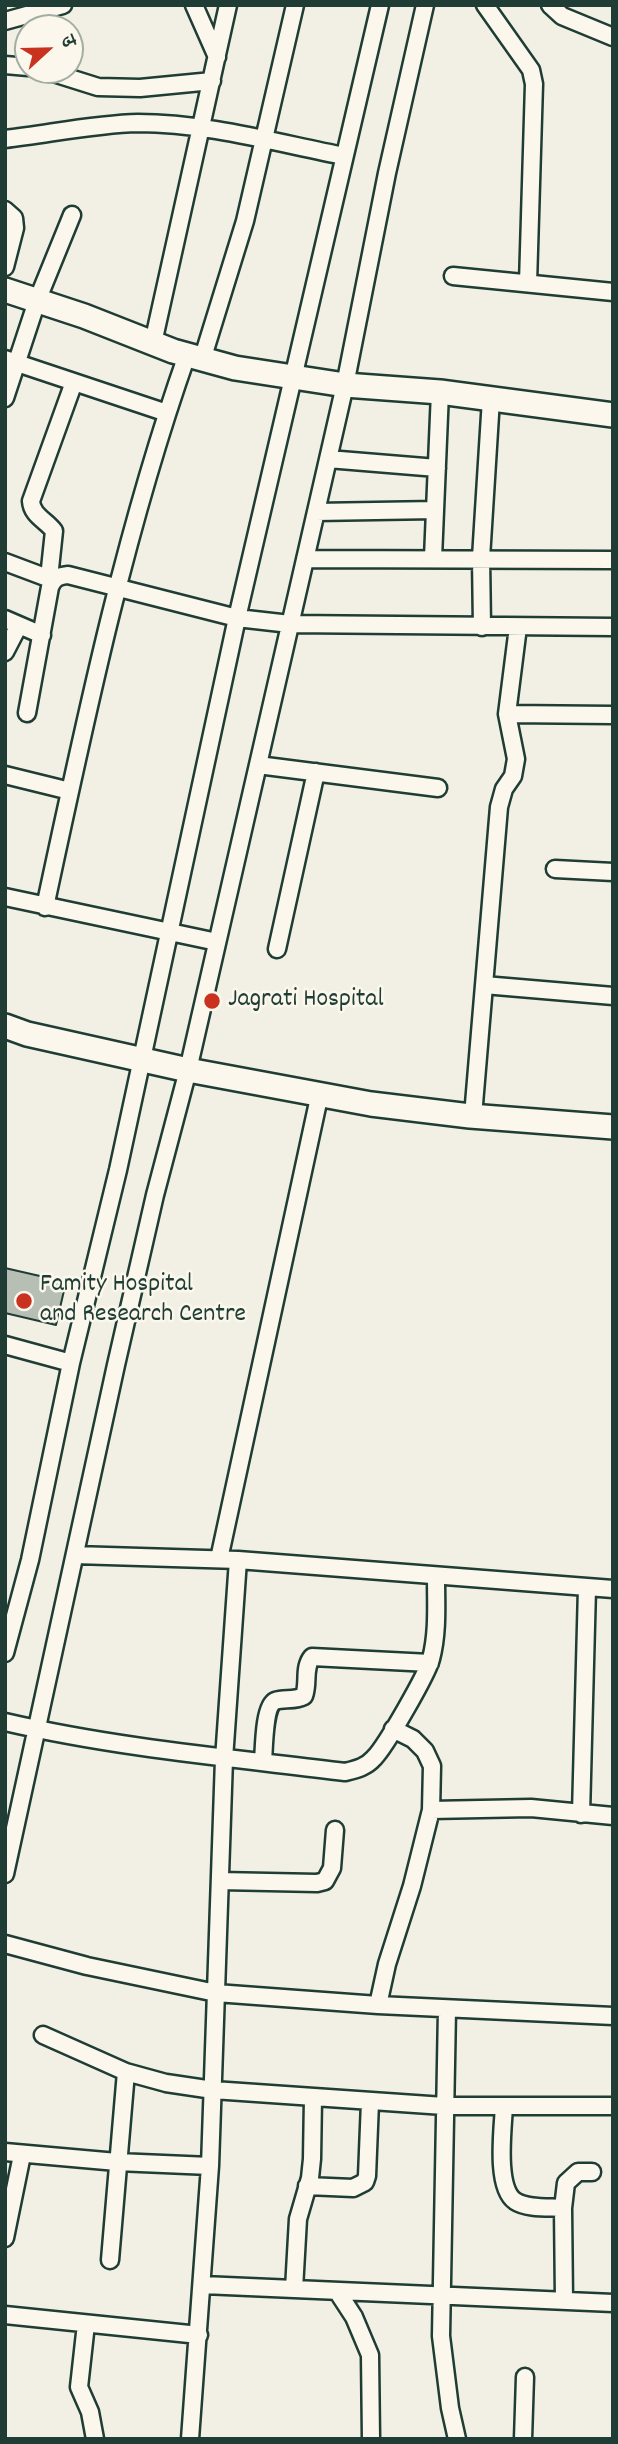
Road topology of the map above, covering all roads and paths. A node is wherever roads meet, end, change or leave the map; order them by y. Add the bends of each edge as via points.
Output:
1 (63, 5) edge
2 (194, 5) edge
3 (228, 5) edge
4 (295, 5) edge
5 (380, 5) edge
6 (425, 5) edge
7 (485, 5) edge
8 (550, 5) edge
9 (5, 21) edge
10 (613, 37) edge
11 (217, 57) junction
12 (212, 81) junction
13 (84, 83) edge
14 (202, 129) junction
15 (5, 139) edge
16 (264, 140) junction
17 (344, 156) junction
18 (5, 210) edge
19 (72, 215) dead end
20 (5, 267) edge
21 (453, 276) dead end
22 (528, 283) junction
23 (5, 290) edge
24 (613, 292) edge
25 (37, 301) junction
26 (153, 343) junction
27 (195, 358) junction
28 (11, 361) edge
29 (292, 378) junction
30 (74, 382) junction
31 (345, 385) junction
32 (440, 393) junction
33 (5, 398) edge
34 (491, 399) junction
35 (167, 413) junction
36 (613, 415) edge
37 (328, 459) junction
38 (437, 468) junction
39 (435, 510) junction
40 (316, 512) junction
41 (433, 558) junction
42 (481, 558) junction
43 (305, 559) junction
44 (613, 560) edge
45 (5, 562) edge
46 (51, 579) junction
47 (118, 589) junction
48 (237, 618) junction
49 (12, 622) edge
50 (290, 624) junction
51 (482, 627) junction
52 (519, 627) junction
53 (613, 627) edge
54 (42, 635) junction
55 (5, 652) edge
56 (27, 713) dead end
57 (507, 714) junction
58 (613, 715) edge
59 (258, 765) junction
60 (316, 772) junction
61 (6, 778) edge
62 (438, 788) dead end
63 (69, 791) junction
64 (555, 869) dead end
65 (613, 872) edge
66 (5, 897) edge
67 (44, 906) junction
68 (170, 934) junction
69 (217, 942) junction
70 (277, 949) dead end
71 (484, 985) junction
72 (613, 996) edge
73 (5, 1026) edge
74 (142, 1060) junction
75 (188, 1070) junction
76 (320, 1093) junction
77 (473, 1116) junction
78 (613, 1127) edge
79 (5, 1345) edge
80 (71, 1363) junction
81 (75, 1555) junction
82 (219, 1559) junction
83 (239, 1560) junction
84 (436, 1577) junction
85 (587, 1588) junction
86 (613, 1589) edge
87 (5, 1653) edge
88 (430, 1663) junction
89 (5, 1722) edge
90 (393, 1729) junction
91 (38, 1730) junction
92 (224, 1759) junction
93 (263, 1762) junction
94 (431, 1810) junction
95 (581, 1814) junction
96 (613, 1816) edge
97 (335, 1830) dead end
98 (5, 1874) edge
99 (220, 1881) junction
100 (5, 1944) edge
101 (216, 1993) junction
102 (378, 2005) junction
103 (447, 2009) junction
104 (613, 2016) edge
105 (43, 2035) dead end
106 (126, 2072) junction
107 (213, 2090) junction
108 (313, 2098) junction
109 (370, 2102) junction
110 (444, 2106) junction
111 (504, 2106) junction
112 (613, 2106) edge
113 (5, 2152) edge
114 (22, 2155) junction
115 (117, 2162) junction
116 (210, 2166) junction
117 (592, 2172) dead end
118 (307, 2186) junction
119 (563, 2208) junction
120 (5, 2238) edge
121 (110, 2260) dead end
122 (203, 2285) junction
123 (294, 2289) junction
124 (337, 2291) junction
125 (440, 2296) junction
126 (564, 2301) junction
127 (613, 2303) edge
128 (5, 2315) edge
129 (86, 2323) junction
130 (199, 2335) junction
131 (526, 2376) dead end
132 (95, 2439) edge
133 (190, 2439) edge
134 (371, 2439) edge
135 (457, 2439) edge
136 (523, 2439) edge

1 - 9 street
2 - 11 street
3 - 11 street
4 - 16 street
5 - 17 street
6 - 31 street
7 - 22 street via 531,70 534,84
8 - 10 street via 562,16
11 - 12 street
12 - 13 street via 140,88
12 - 14 street
14 - 15 street via 137,123
14 - 16 street
14 - 26 street
16 - 17 street
16 - 27 street via 245,221
17 - 29 street
18 - 20 street via 14,218 15,228
19 - 25 street
21 - 22 street
22 - 24 street
23 - 25 street
25 - 26 street
25 - 28 street
26 - 27 street
27 - 29 street
27 - 35 street
28 - 30 street
28 - 33 street
29 - 31 street
29 - 48 street
30 - 35 street
30 - 46 street via 32,501 36,515 54,531
31 - 32 street
31 - 37 street
32 - 34 street
32 - 38 street
34 - 36 street
34 - 42 street
35 - 47 street
37 - 38 street
37 - 40 street
38 - 39 street
39 - 40 street
39 - 41 street
40 - 43 street
41 - 42 street
41 - 43 street
42 - 44 street
42 - 51 street
43 - 50 street
45 - 46 street
46 - 47 street via 68,575
46 - 54 street
47 - 48 street
47 - 63 street
48 - 50 street
48 - 68 street
49 - 54 street
49 - 55 street
50 - 51 street
50 - 59 street
51 - 52 street
52 - 53 street
52 - 57 street
54 - 56 street
57 - 58 street
57 - 71 street via 516,759 499,807
59 - 60 street
59 - 69 street
60 - 62 street
60 - 70 street
61 - 63 street
63 - 67 street
64 - 65 street
66 - 67 street
67 - 68 street
68 - 69 street
68 - 74 street
69 - 75 street
71 - 72 street
71 - 77 street
73 - 74 street
74 - 75 street
74 - 80 street
75 - 76 street
75 - 81 street via 155,1195
76 - 77 street
76 - 82 street
77 - 78 street
79 - 80 street
80 - 87 street via 30,1560
81 - 82 street
81 - 91 street
82 - 83 street
83 - 84 street
83 - 92 street
84 - 85 street
84 - 88 street via 436,1634
85 - 86 street
85 - 95 street
88 - 90 street
88 - 93 street via 312,1657 307,1662 304,1696 271,1704
89 - 91 street
90 - 93 street via 361,1769 345,1772
90 - 94 street via 425,1751 432,1766
91 - 92 street
91 - 98 street
92 - 93 street
92 - 99 street
94 - 95 street via 531,1808
94 - 102 street
95 - 96 street
97 - 99 street via 332,1868 325,1881
99 - 101 street
100 - 101 street
101 - 102 street
101 - 107 street
102 - 103 street
103 - 104 street
103 - 110 street
105 - 106 street
106 - 107 street
106 - 115 street
107 - 108 street
107 - 116 street
108 - 109 street
108 - 118 street
109 - 110 street
109 - 118 street via 365,2182 353,2188
110 - 111 street
110 - 125 street
111 - 112 street
111 - 119 street via 502,2175 506,2189 522,2204
113 - 114 street
114 - 115 street
114 - 120 street
115 - 116 street
115 - 121 street
116 - 122 street
117 - 119 street via 578,2172 566,2183
118 - 123 street via 298,2218
119 - 126 street
122 - 123 street
122 - 130 street
123 - 124 street
124 - 125 street
124 - 134 street via 370,2355
125 - 126 street
125 - 135 street via 441,2336
126 - 127 street
128 - 129 street
129 - 130 street
129 - 132 street via 79,2387
130 - 133 street
131 - 136 street

